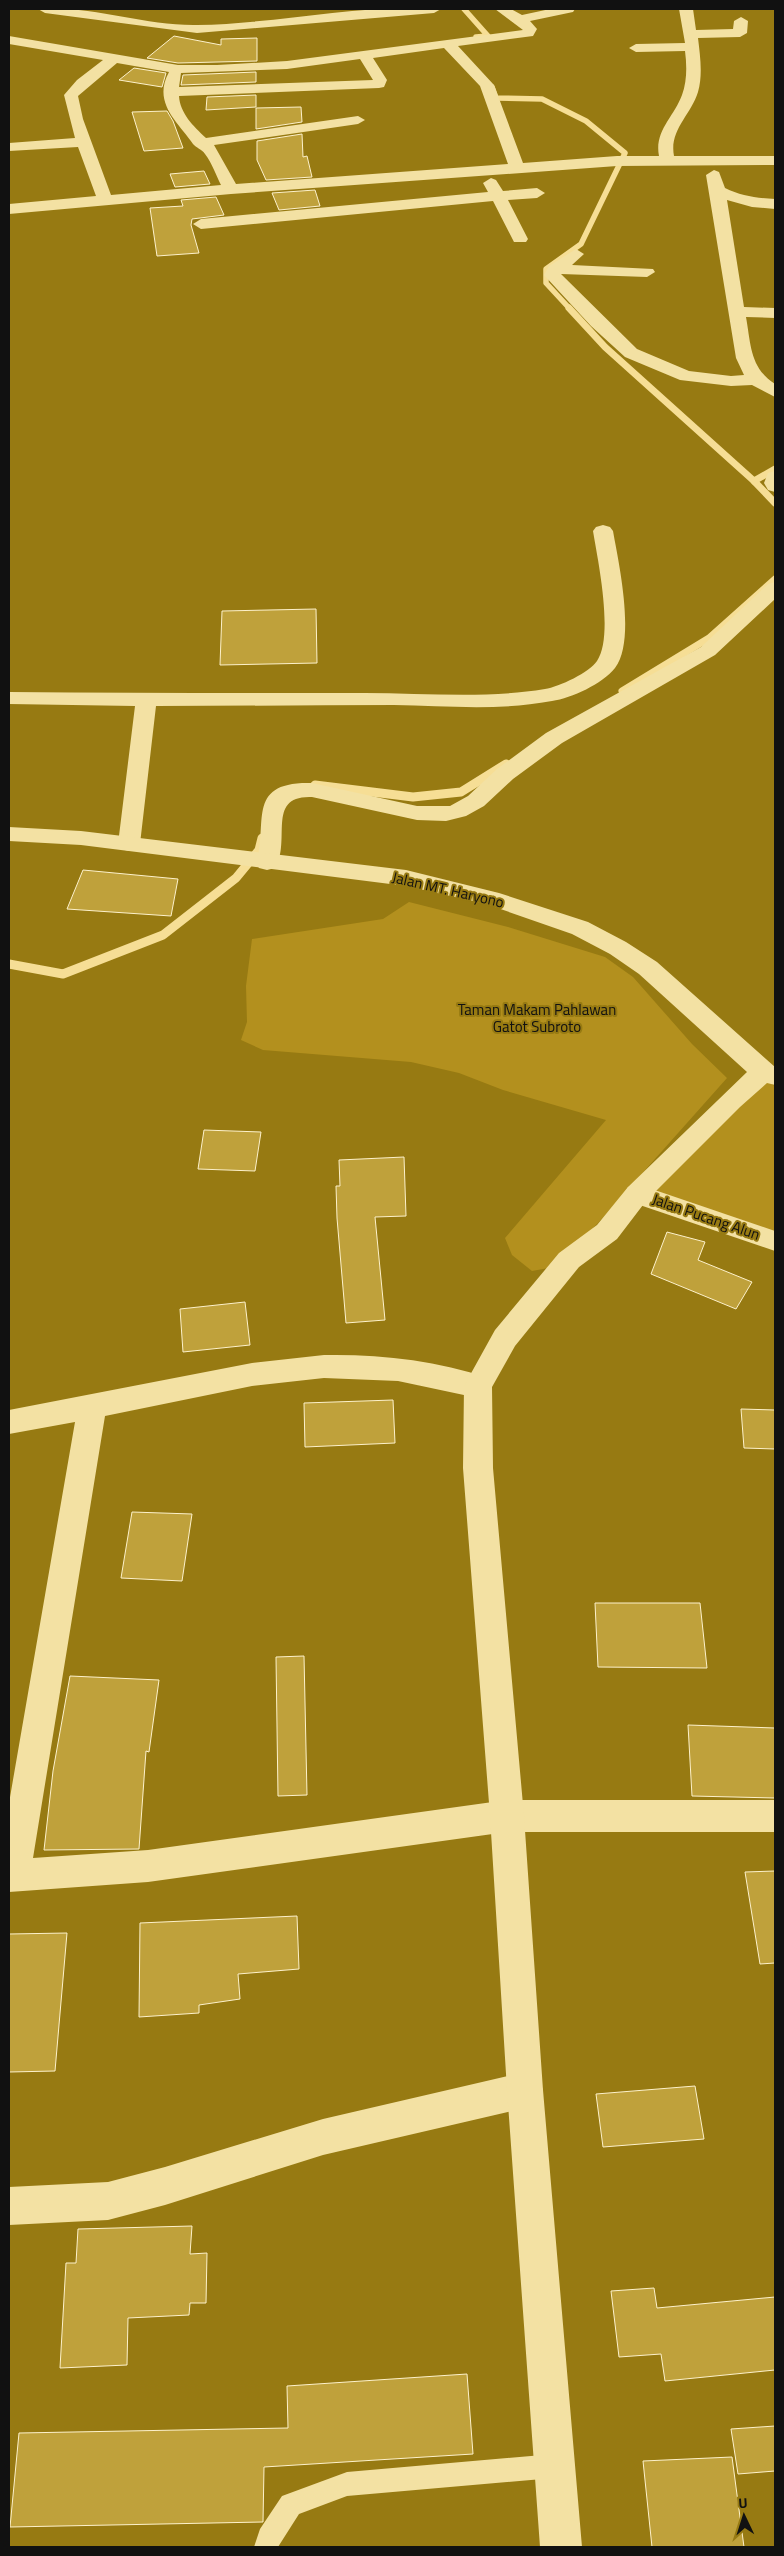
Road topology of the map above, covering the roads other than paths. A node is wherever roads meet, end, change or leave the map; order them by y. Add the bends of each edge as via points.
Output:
1 (222, 9) edge
2 (434, 9) edge
3 (502, 9) edge
4 (568, 9) edge
5 (686, 9) edge
6 (391, 11) edge
7 (52, 12) edge
8 (520, 19) junction
9 (741, 20) dead end
10 (223, 27) junction
11 (27, 31) dead end
12 (692, 40) junction
13 (10, 41) edge
14 (451, 43) junction
15 (423, 47) junction
16 (636, 48) dead end
17 (364, 54) junction
18 (113, 59) junction
19 (178, 69) junction
20 (171, 92) junction
21 (358, 120) dead end
22 (84, 142) junction
23 (200, 143) junction
24 (9, 148) edge
25 (666, 161) junction
26 (711, 161) junction
27 (775, 161) edge
28 (517, 168) junction
29 (484, 171) junction
30 (231, 189) junction
31 (718, 190) junction
32 (537, 193) dead end
33 (498, 197) junction
34 (105, 200) junction
35 (775, 204) edge
36 (9, 209) edge
37 (201, 224) dead end
38 (520, 239) dead end
39 (576, 254) dead end
40 (555, 269) junction
41 (647, 272) dead end
42 (738, 312) junction
43 (775, 313) edge
44 (755, 379) junction
45 (775, 392) edge
46 (775, 477) edge
47 (775, 486) edge
48 (603, 531) dead end
49 (775, 588) edge
50 (9, 698) edge
51 (146, 700) junction
52 (9, 834) edge
53 (128, 844) junction
54 (267, 863) junction
55 (769, 1074) edge
56 (637, 1194) junction
57 (775, 1241) edge
58 (478, 1386) junction
59 (92, 1408) junction
60 (9, 1422) edge
61 (507, 1816) junction
62 (775, 1816) edge
63 (11, 1876) edge
64 (524, 2090) junction
65 (9, 2206) edge
66 (554, 2466) junction
67 (266, 2547) edge
68 (560, 2547) edge

1 - 10 street
2 - 6 street
3 - 8 street
4 - 8 street
5 - 12 street
6 - 10 street
6 - 15 street
7 - 10 street via 176,28
8 - 14 street via 530,29 528,33
9 - 12 street via 740,33
11 - 13 street
12 - 16 street
12 - 25 street via 691,92 665,143
13 - 18 street
14 - 15 street
14 - 28 street via 487,85
15 - 17 street
17 - 19 street via 265,67
17 - 20 street via 380,80 379,84
18 - 19 street
18 - 22 street via 71,95
19 - 20 street
20 - 23 street via 172,106
21 - 23 street
22 - 24 street
22 - 34 street
23 - 30 street via 211,151
25 - 26 street
25 - 28 street
26 - 27 street
26 - 31 street
28 - 29 street
29 - 30 street
29 - 33 street
30 - 34 street
31 - 35 street via 736,199
31 - 42 street
32 - 33 street
33 - 37 street
33 - 38 street
34 - 36 street
39 - 40 street
40 - 41 street
40 - 44 street via 552,275 557,282 631,353 686,376 730,381
42 - 43 street
42 - 44 street via 745,358
44 - 45 street
46 - 47 street
48 - 51 street via 612,584 615,644 606,665 585,681 552,695 490,702
49 - 54 street via 708,651 554,738 505,774 476,802 458,811 438,814 408,812 301,789 282,796 277,799 271,818 272,844
50 - 51 street
51 - 53 street
52 - 53 street, Jalan MT. Haryono
53 - 54 street, Jalan MT. Haryono
54 - 55 street, Jalan MT. Haryono via 406,878 491,898 580,928 648,968
55 - 56 street via 731,1100
56 - 57 street, Jalan Pucang Alun
56 - 58 street via 607,1232 564,1267 505,1338
58 - 59 street via 434,1374 387,1368 308,1368 262,1373
58 - 61 street via 480,1496
59 - 60 street
59 - 63 street
61 - 62 street
61 - 63 street via 148,1866
61 - 64 street
64 - 65 street via 323,2137 108,2201
64 - 66 street
66 - 67 lane via 347,2484 292,2505
66 - 68 street

